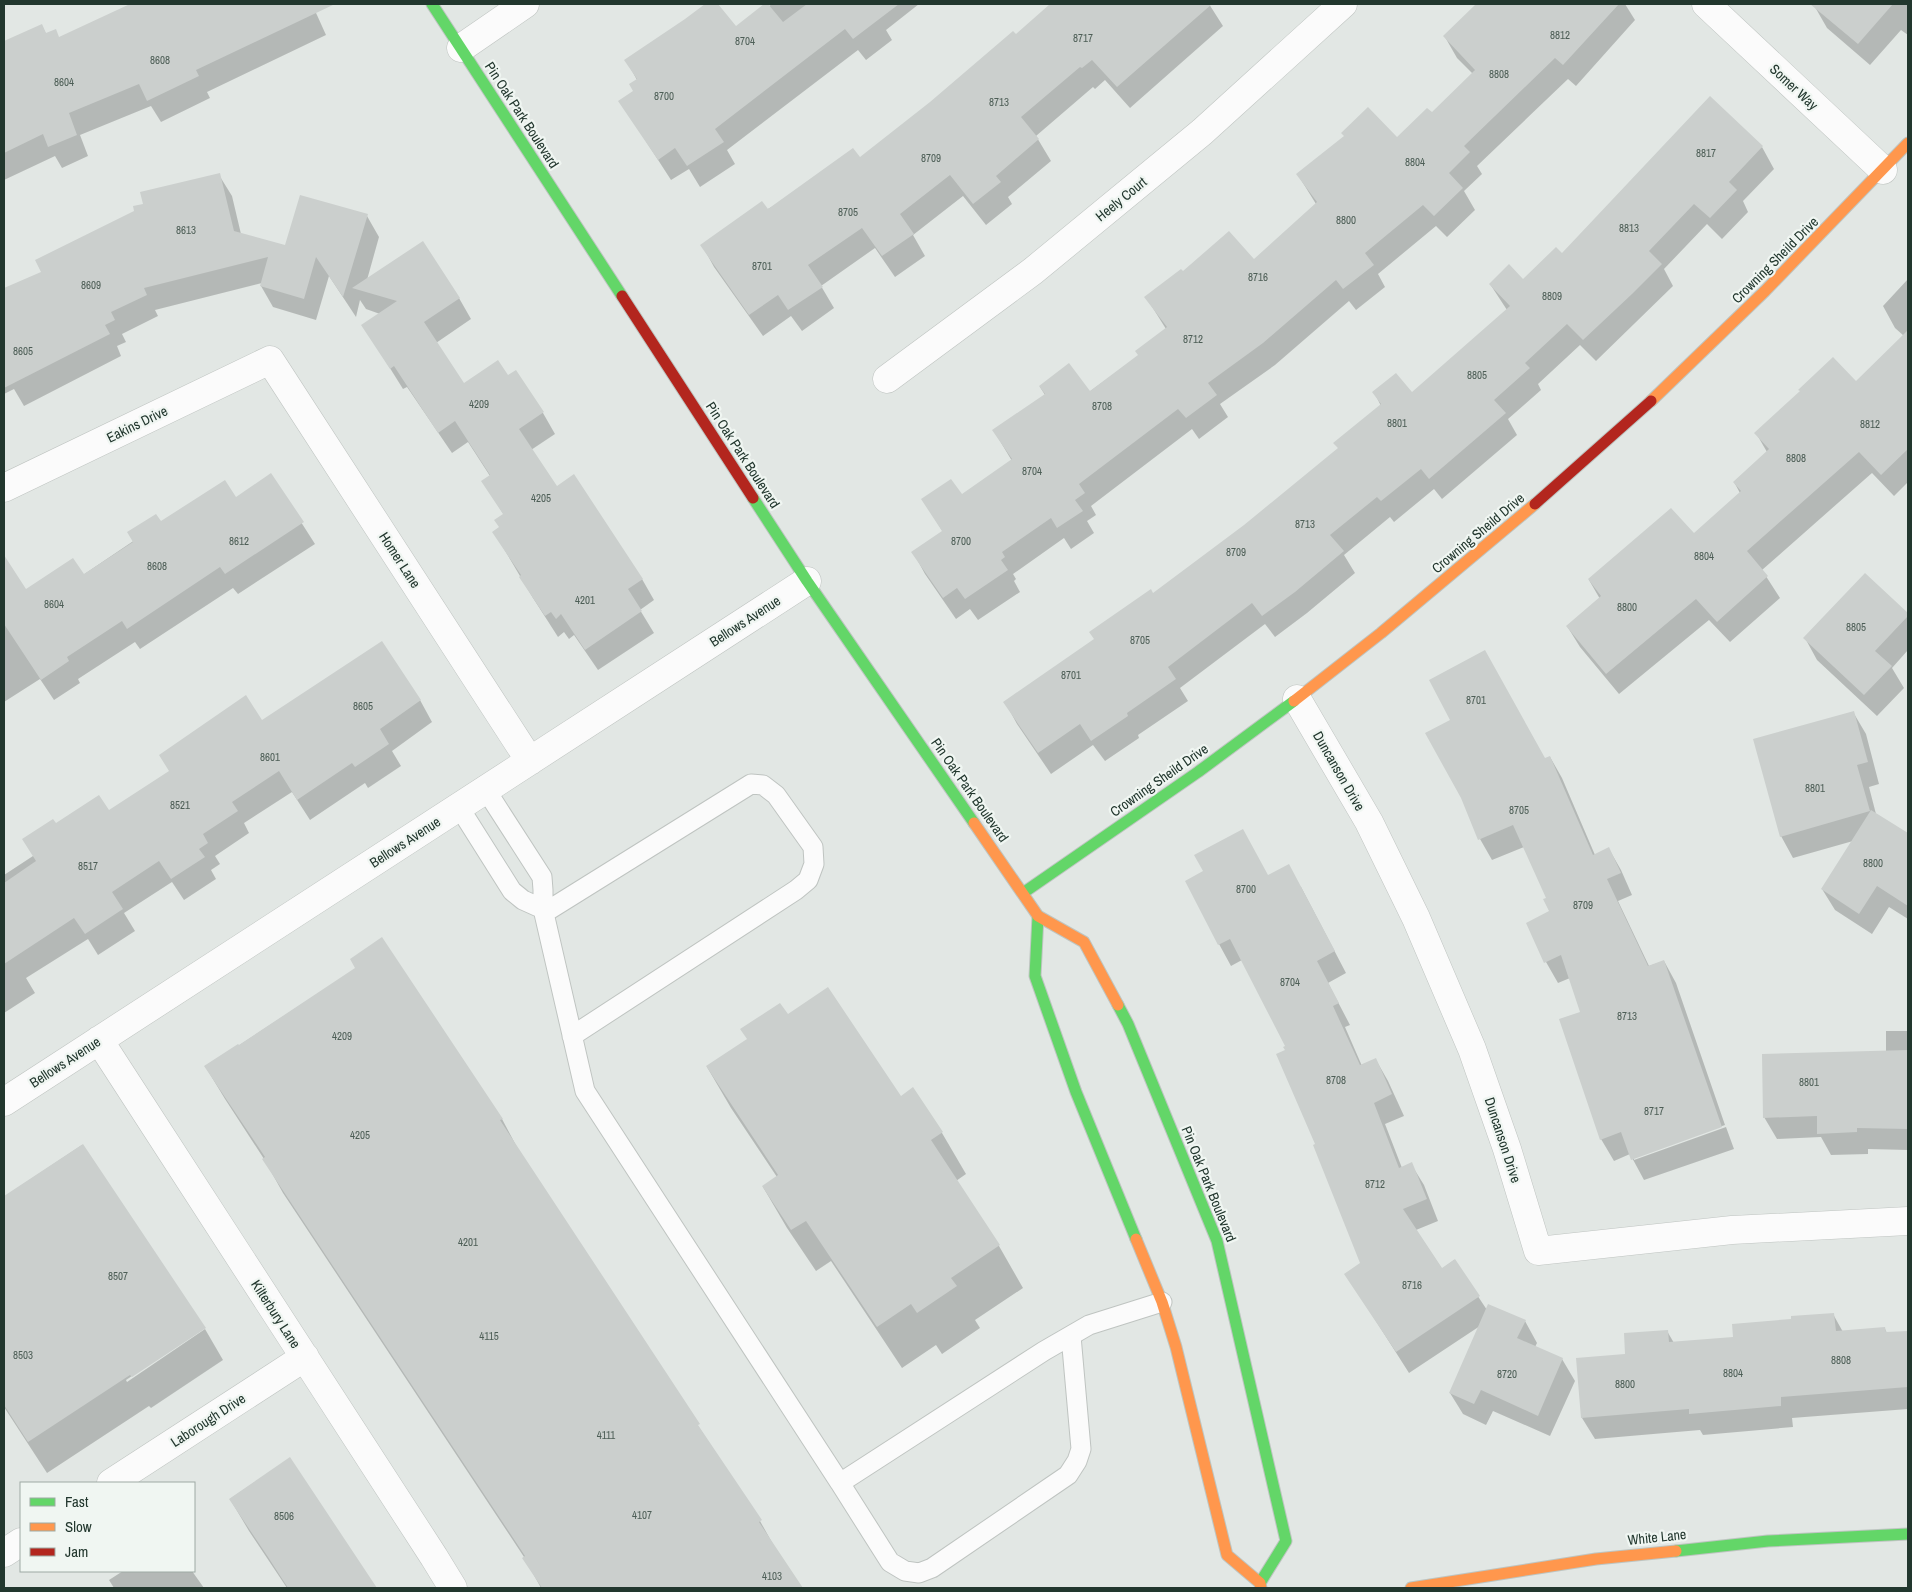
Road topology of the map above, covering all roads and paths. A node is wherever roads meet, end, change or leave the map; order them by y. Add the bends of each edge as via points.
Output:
1 (432, 4) edge
2 (525, 4) edge
3 (1343, 4) edge
4 (1706, 4) edge
5 (461, 48) junction
6 (1908, 143) edge
7 (1883, 170) junction
8 (270, 360) joint
9 (887, 379) dead end
10 (4, 488) edge
11 (807, 581) junction
12 (1298, 699) junction
13 (530, 761) junction
14 (486, 790) junction
15 (459, 807) junction
16 (1023, 893) junction
17 (543, 911) junction
18 (1038, 916) junction
19 (572, 1036) junction
20 (99, 1040) junction
21 (4, 1102) edge
22 (1908, 1221) edge
23 (1162, 1302) junction
24 (1070, 1336) junction
25 (305, 1358) junction
26 (113, 1482) edge
27 (840, 1483) junction
28 (1908, 1534) edge
29 (20, 1543) edge
30 (4, 1553) edge
31 (1260, 1586) edge
32 (453, 1588) edge
33 (1410, 1588) edge

1 - 5 street, Pin Oak Park Boulevard
2 - 5 street
3 - 9 street, Heely Court via 1202,132 1025,277
4 - 7 street, Somer Way
5 - 11 street, Pin Oak Park Boulevard
6 - 7 street, Crowning Sheild Drive
7 - 12 street, Crowning Sheild Drive via 1711,345 1590,456 1467,564
8 - 10 street, Eakins Drive
8 - 13 street, Homer Lane
11 - 13 street, Bellows Avenue
11 - 16 street, Pin Oak Park Boulevard
12 - 16 street, Crowning Sheild Drive
12 - 22 street, Duncanson Drive via 1368,822 1416,918 1472,1049 1538,1252 1732,1230
13 - 14 street, Bellows Avenue
14 - 15 street, Bellows Avenue
14 - 17 lane via 542,877
15 - 17 lane via 512,891
15 - 20 street, Bellows Avenue
16 - 18 street, Pin Oak Park Boulevard
17 - 19 lane
17 - 19 lane via 751,784 763,785 776,795 813,847 814,864 808,880 796,890
18 - 23 street, Pin Oak Park Boulevard via 1035,976 1076,1092
18 - 31 street, Pin Oak Park Boulevard via 1084,942 1128,1024 1217,1241 1286,1541
19 - 27 lane via 585,1091
20 - 21 street, Bellows Avenue
20 - 25 street, Kilterbury Lane
23 - 24 lane via 1089,1325
23 - 31 street, Pin Oak Park Boulevard via 1227,1554
24 - 27 lane
24 - 27 lane via 1081,1449 1077,1461 1068,1475 932,1568 919,1573 905,1571 890,1562
25 - 26 street, Laborough Drive
25 - 32 street, Kilterbury Lane
28 - 33 street, White Lane via 1768,1541 1596,1559
29 - 30 street

